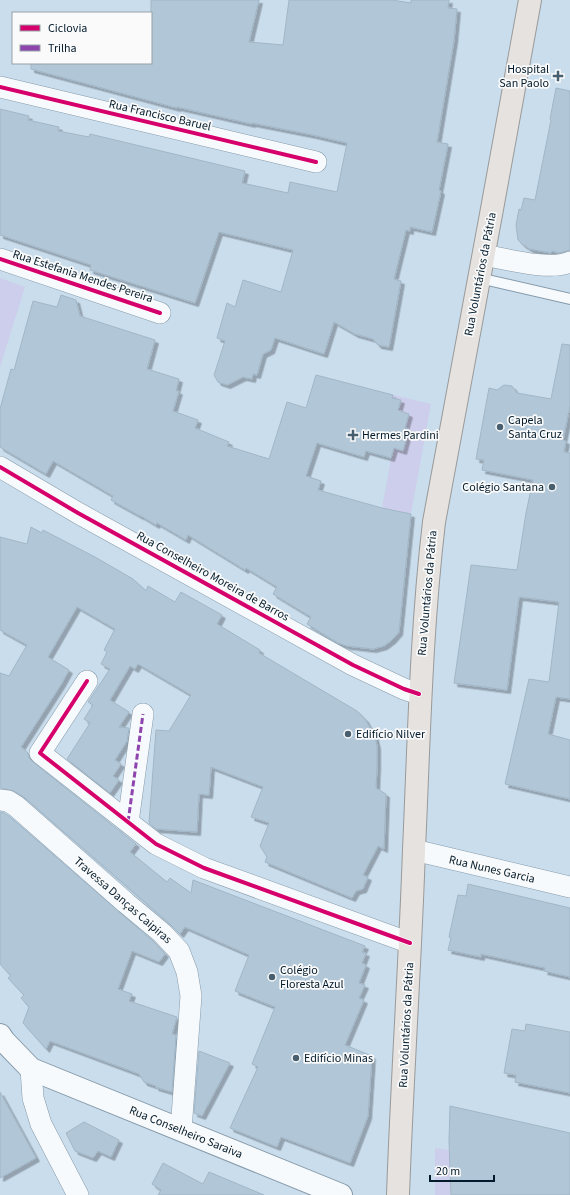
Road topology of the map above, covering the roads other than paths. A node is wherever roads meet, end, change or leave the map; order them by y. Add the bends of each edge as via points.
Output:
1 (530, 0) edge
2 (0, 87) edge
3 (316, 162) dead end
4 (484, 255) junction
5 (0, 259) edge
6 (570, 262) edge
7 (479, 278) junction
8 (570, 299) edge
9 (160, 312) dead end
10 (0, 467) edge
11 (87, 681) dead end
12 (419, 694) junction
13 (143, 714) dead end
14 (0, 800) edge
15 (128, 822) junction
16 (414, 850) junction
17 (570, 887) edge
18 (410, 943) junction
19 (0, 1035) edge
20 (31, 1069) junction
21 (181, 1130) junction
22 (78, 1195) edge
23 (341, 1195) edge
24 (398, 1195) edge

1 - 4 main road, Rua Voluntários da Pátria
2 - 3 street, Rua Francisco Baruel
4 - 6 street via 542,264 564,265
4 - 7 main road, Rua Voluntários da Pátria
5 - 9 street, Rua Estefania Mendes Pereira
7 - 8 lane
7 - 12 main road, Rua Voluntários da Pátria via 434,522 424,612
10 - 12 street, Rua Conselheiro Moreira de Barros via 353,665
11 - 15 street via 40,753
12 - 16 main road, Rua Voluntários da Pátria
13 - 15 street
14 - 21 street, Travessa Danças Caipiras via 16,806 162,933 179,951 187,972 191,996
15 - 18 street via 156,844 204,868
16 - 17 street, Rua Nunes Garcia
16 - 18 main road, Rua Voluntários da Pátria
18 - 24 main road, Rua Voluntários da Pátria
19 - 20 main road
20 - 21 main road, Rua Conselheiro Saraiva
20 - 22 street via 33,1098 41,1124
21 - 23 main road, Rua Conselheiro Saraiva

